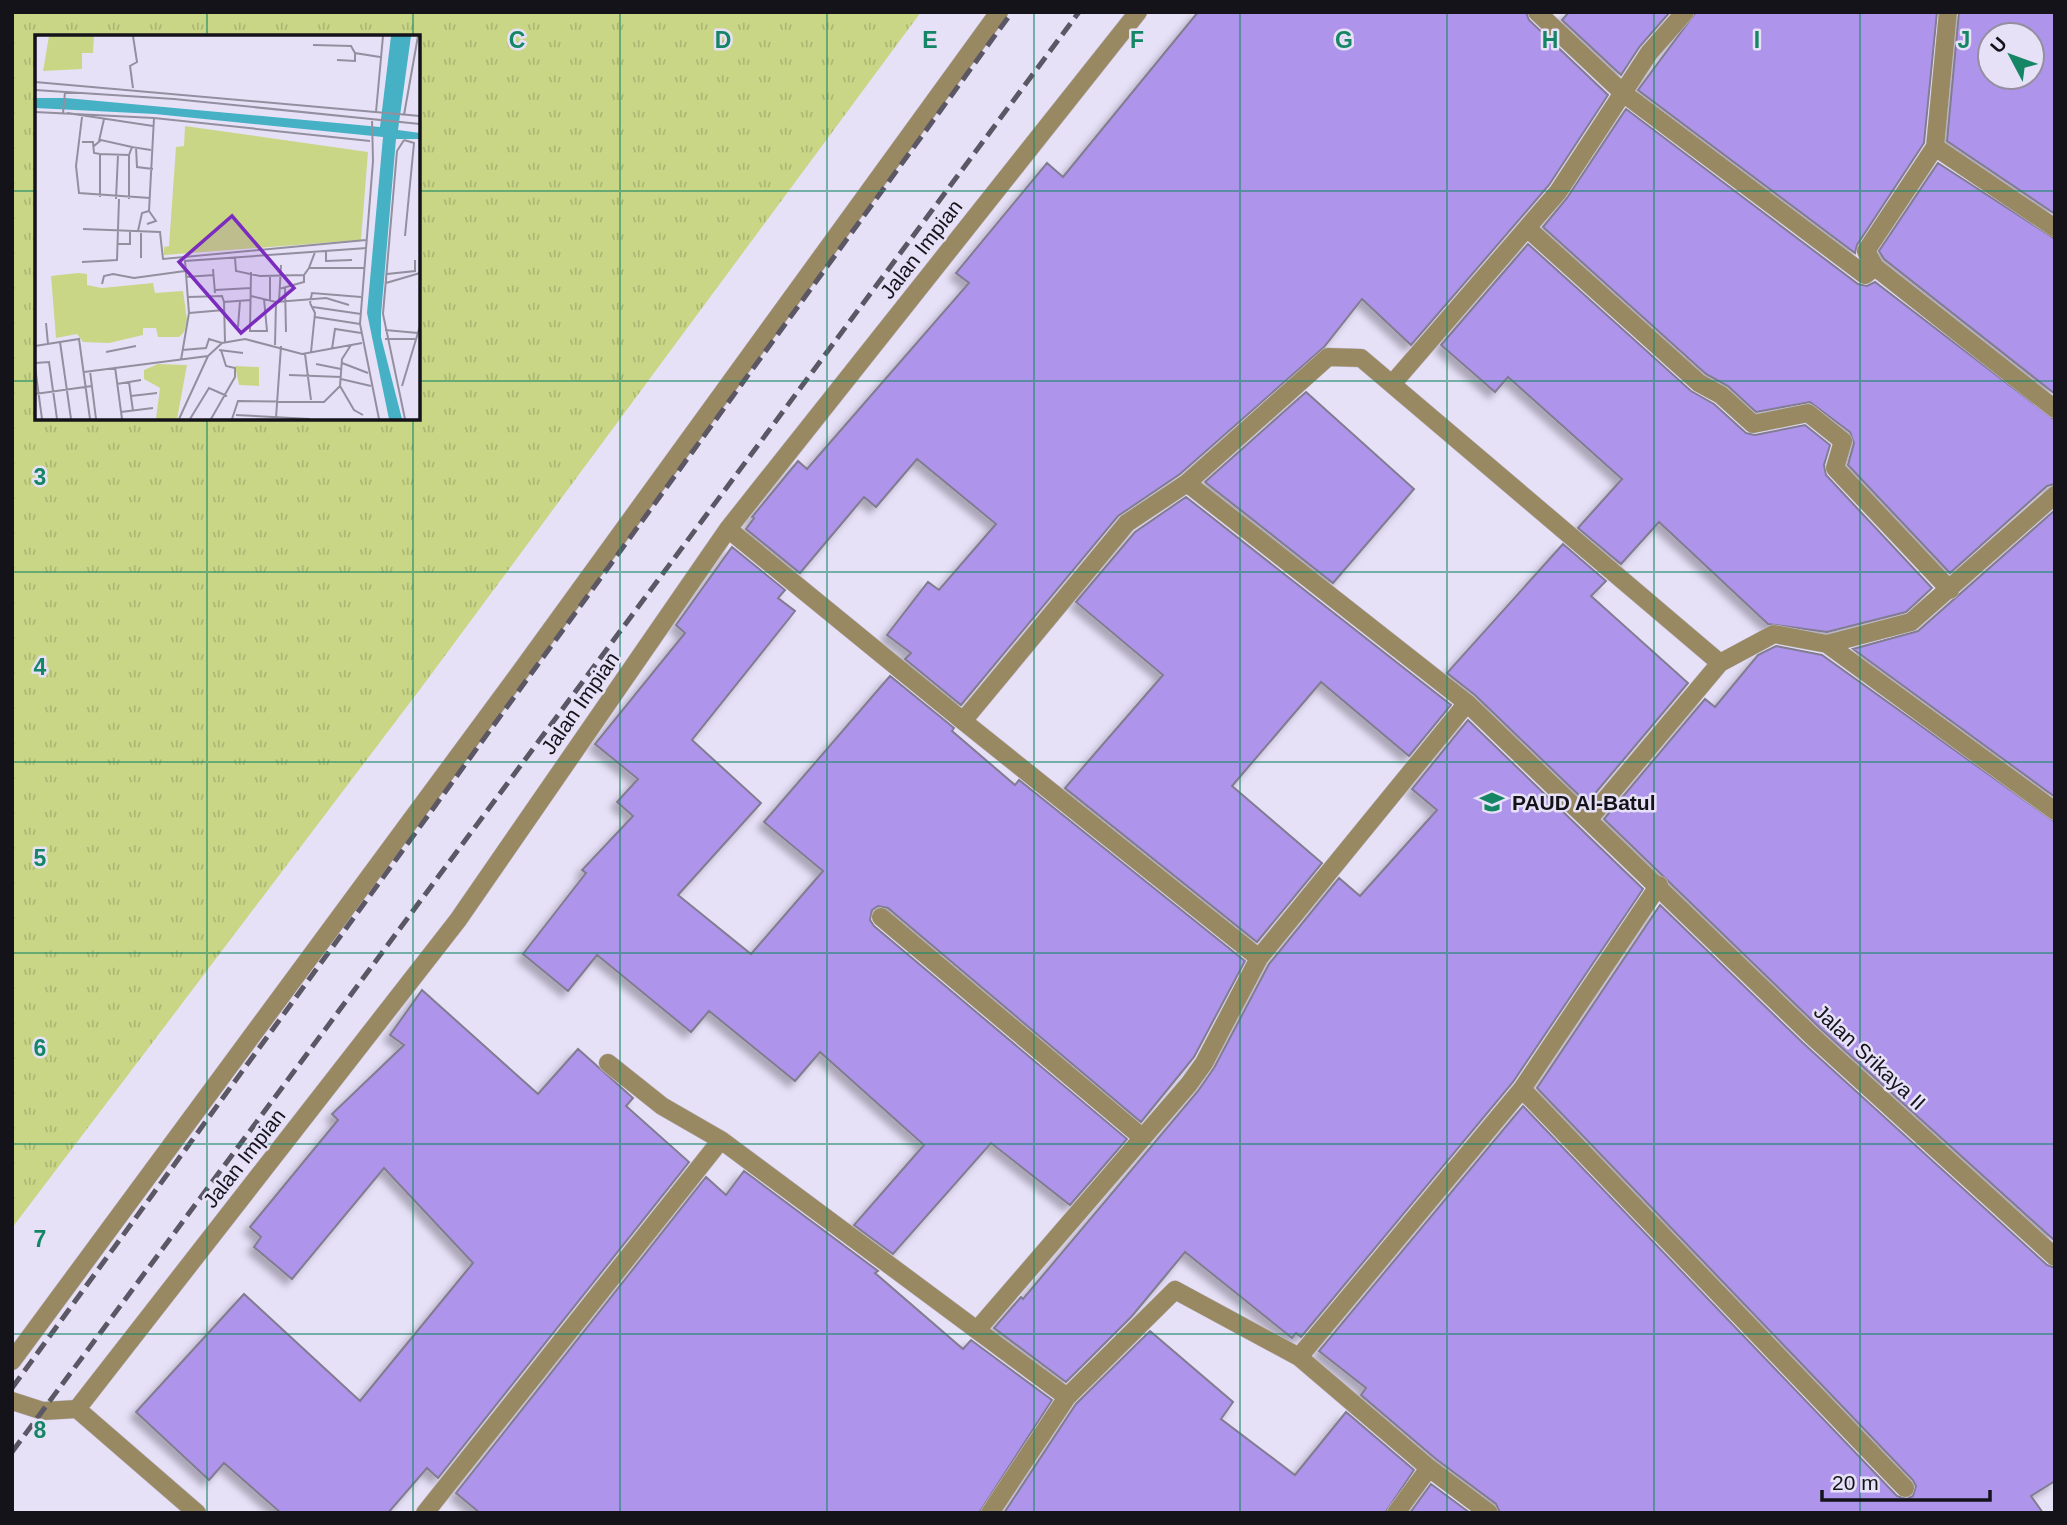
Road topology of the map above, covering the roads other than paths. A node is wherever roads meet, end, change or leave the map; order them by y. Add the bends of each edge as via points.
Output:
1 (999, 12) edge
2 (1138, 12) edge
3 (1537, 12) edge
4 (1685, 12) edge
5 (1948, 12) edge
6 (1623, 93) junction
7 (1935, 147) junction
8 (1527, 228) junction
9 (2055, 228) edge
10 (1875, 267) junction
11 (1393, 383) junction
12 (2055, 410) edge
13 (1187, 484) junction
14 (2054, 496) edge
15 (728, 529) junction
16 (1950, 590) junction
17 (1827, 645) junction
18 (1720, 663) junction
19 (1467, 704) junction
20 (963, 721) junction
21 (2055, 811) edge
22 (1589, 819) junction
23 (1659, 885) junction
24 (881, 917) dead end
25 (1259, 958) junction
26 (608, 1063) dead end
27 (1522, 1089) junction
28 (1143, 1138) junction
29 (721, 1140) junction
30 (2055, 1257) edge
31 (977, 1330) junction
32 (1299, 1357) junction
33 (12, 1361) edge
34 (1067, 1397) junction
35 (12, 1401) edge
36 (77, 1409) junction
37 (1429, 1468) junction
38 (1905, 1488) dead end
39 (197, 1513) edge
40 (425, 1513) edge
41 (990, 1513) edge
42 (1396, 1513) edge
43 (1489, 1513) edge

1 - 33 street
2 - 15 street, Jalan Impian
3 - 6 street
4 - 6 street via 1649,53
5 - 7 street
6 - 8 street via 1558,192
6 - 10 street via 1865,275
7 - 9 street
7 - 10 street via 1866,251
8 - 11 street
8 - 16 street via 1699,383 1721,395 1753,425 1808,413 1843,441 1835,468
10 - 12 street
11 - 13 street via 1361,358 1328,357
11 - 18 street
13 - 19 street, Jalan Srikaya II
13 - 20 street via 1127,523
14 - 16 street
15 - 20 street
15 - 36 street, Jalan Impian via 458,920
16 - 17 street via 1911,622
17 - 18 street via 1774,634
17 - 21 street
18 - 22 street
19 - 22 street, Jalan Srikaya II
19 - 25 street
20 - 25 street
22 - 23 street, Jalan Srikaya II
23 - 27 street
23 - 30 street, Jalan Srikaya II via 1811,1035
24 - 28 street
25 - 28 street via 1204,1063
26 - 29 street via 662,1106
27 - 32 street
27 - 38 street
28 - 31 street
29 - 31 street
29 - 40 street
31 - 34 street
32 - 34 street via 1175,1290
32 - 37 street
34 - 41 street
35 - 36 street via 43,1411
36 - 39 street
37 - 42 street
37 - 43 street

